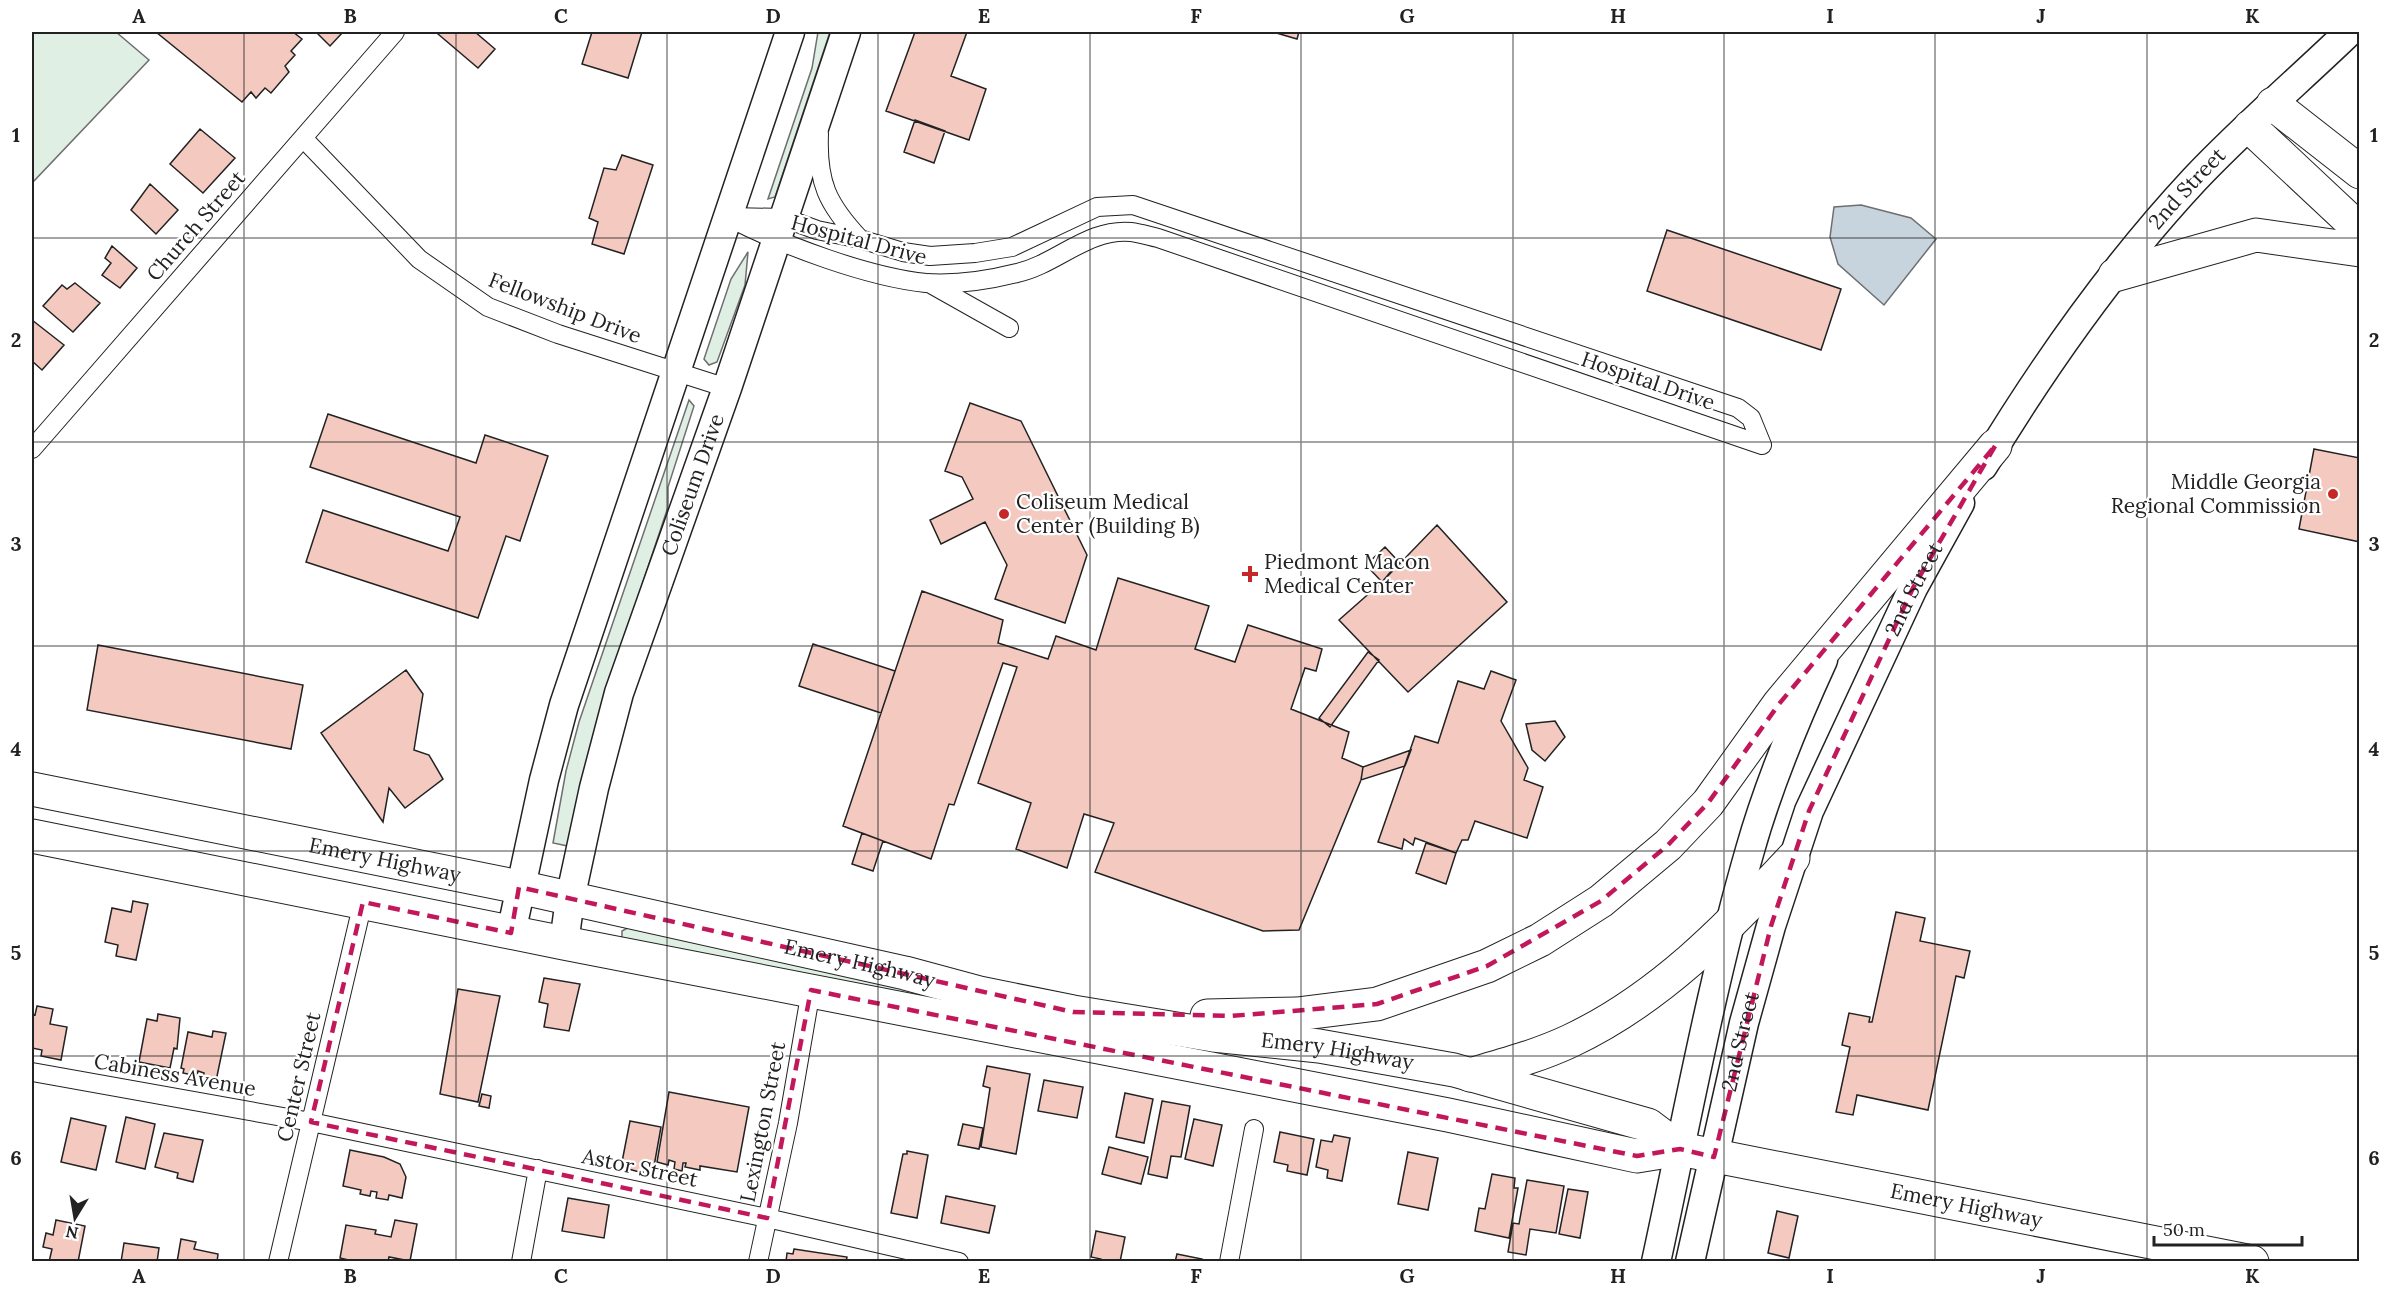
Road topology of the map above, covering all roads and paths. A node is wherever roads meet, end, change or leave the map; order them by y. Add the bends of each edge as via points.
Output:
1 (395, 32) edge
2 (790, 32) edge
3 (846, 32) edge
4 (2349, 32) edge
5 (2273, 104) junction
6 (820, 112) junction
7 (2250, 127) junction
8 (303, 138) junction
9 (2360, 172) edge
10 (728, 217) junction
11 (780, 230) junction
12 (2360, 230) edge
13 (860, 239) junction
14 (2360, 250) edge
15 (2115, 275) junction
16 (928, 283) junction
17 (1009, 328) dead end
18 (676, 373) junction
19 (727, 388) junction
20 (1995, 446) junction
21 (32, 449) edge
22 (1830, 645) junction
23 (32, 789) edge
24 (32, 836) edge
25 (1793, 858) junction
26 (519, 887) junction
27 (570, 899) junction
28 (363, 902) junction
29 (1729, 927) junction
30 (511, 933) junction
31 (564, 944) junction
32 (811, 990) junction
33 (1073, 1012) junction
34 (32, 1072) edge
35 (1470, 1075) junction
36 (1383, 1104) junction
37 (311, 1122) junction
38 (1254, 1129) dead end
39 (1680, 1149) junction
40 (1714, 1157) junction
41 (538, 1168) junction
42 (767, 1218) junction
43 (2181, 1255) edge
44 (278, 1262) edge
45 (522, 1262) edge
46 (758, 1262) edge
47 (959, 1262) edge
48 (1228, 1262) edge
49 (1656, 1262) edge
50 (1690, 1262) edge
51 (2252, 1262) edge

1 - 8 street, Church Street
2 - 10 main road
3 - 6 main road, Coliseum Drive
4 - 5 main road, 2nd Street
5 - 7 main road, 2nd Street
5 - 9 highway
6 - 11 main road, Coliseum Drive
6 - 13 street, Hospital Drive via 821,182 831,205
7 - 12 highway
7 - 15 main road, 2nd Street via 2195,179
8 - 18 street, Fellowship Drive via 419,259 488,307
8 - 21 street, Church Street
10 - 11 street, Hospital Drive
10 - 18 main road
11 - 13 street, Hospital Drive via 817,230
11 - 16 street, Hospital Drive via 898,279
11 - 19 main road, Coliseum Drive
13 - 16 street, Hospital Drive via 930,256 975,253 1012,247 1097,207 1133,205 1738,408 1751,418 1762,445 1131,232 1104,234 1019,273
14 - 15 highway via 2256,235
15 - 20 main road, 2nd Street via 2047,366
16 - 17 street
18 - 19 street, Fellowship Drive
18 - 26 main road via 564,705
19 - 27 main road, Coliseum Drive via 619,693
20 - 22 highway
20 - 25 main road, 2nd Street via 1913,588 1814,800
22 - 29 main road, 2nd Street via 1750,848
22 - 33 highway via 1779,704 1708,803 1668,845 1601,902 1540,940 1487,966 1377,1004 1297,1014
23 - 26 highway, Emery Highway
24 - 28 highway, Emery Highway
25 - 29 highway
25 - 40 main road, 2nd Street via 1747,1012
26 - 27 highway, Emery Highway
26 - 30 main road
27 - 31 main road, Coliseum Drive
27 - 33 highway, Emery Highway
28 - 30 highway, Emery Highway
28 - 37 street, Center Street
29 - 35 highway via 1659,987 1596,1028 1531,1057
29 - 39 main road, 2nd Street
30 - 31 highway, Emery Highway
31 - 32 highway, Emery Highway
32 - 36 highway, Emery Highway
32 - 42 street, Lexington Street
33 - 35 highway, Emery Highway via 1214,1035 1319,1046
34 - 37 street, Cabiness Avenue
35 - 36 highway
35 - 39 highway, Emery Highway via 1648,1125
36 - 39 highway, Emery Highway via 1637,1156
37 - 41 street, Astor Street
37 - 44 street, Center Street
38 - 48 street
39 - 40 highway, Emery Highway
39 - 49 main road, 2nd Street
40 - 43 highway, Emery Highway
40 - 50 main road, 2nd Street
41 - 42 street, Astor Street
41 - 45 street
42 - 46 street, Lexington Street
42 - 47 street, Astor Street
43 - 51 highway, Emery Highway

